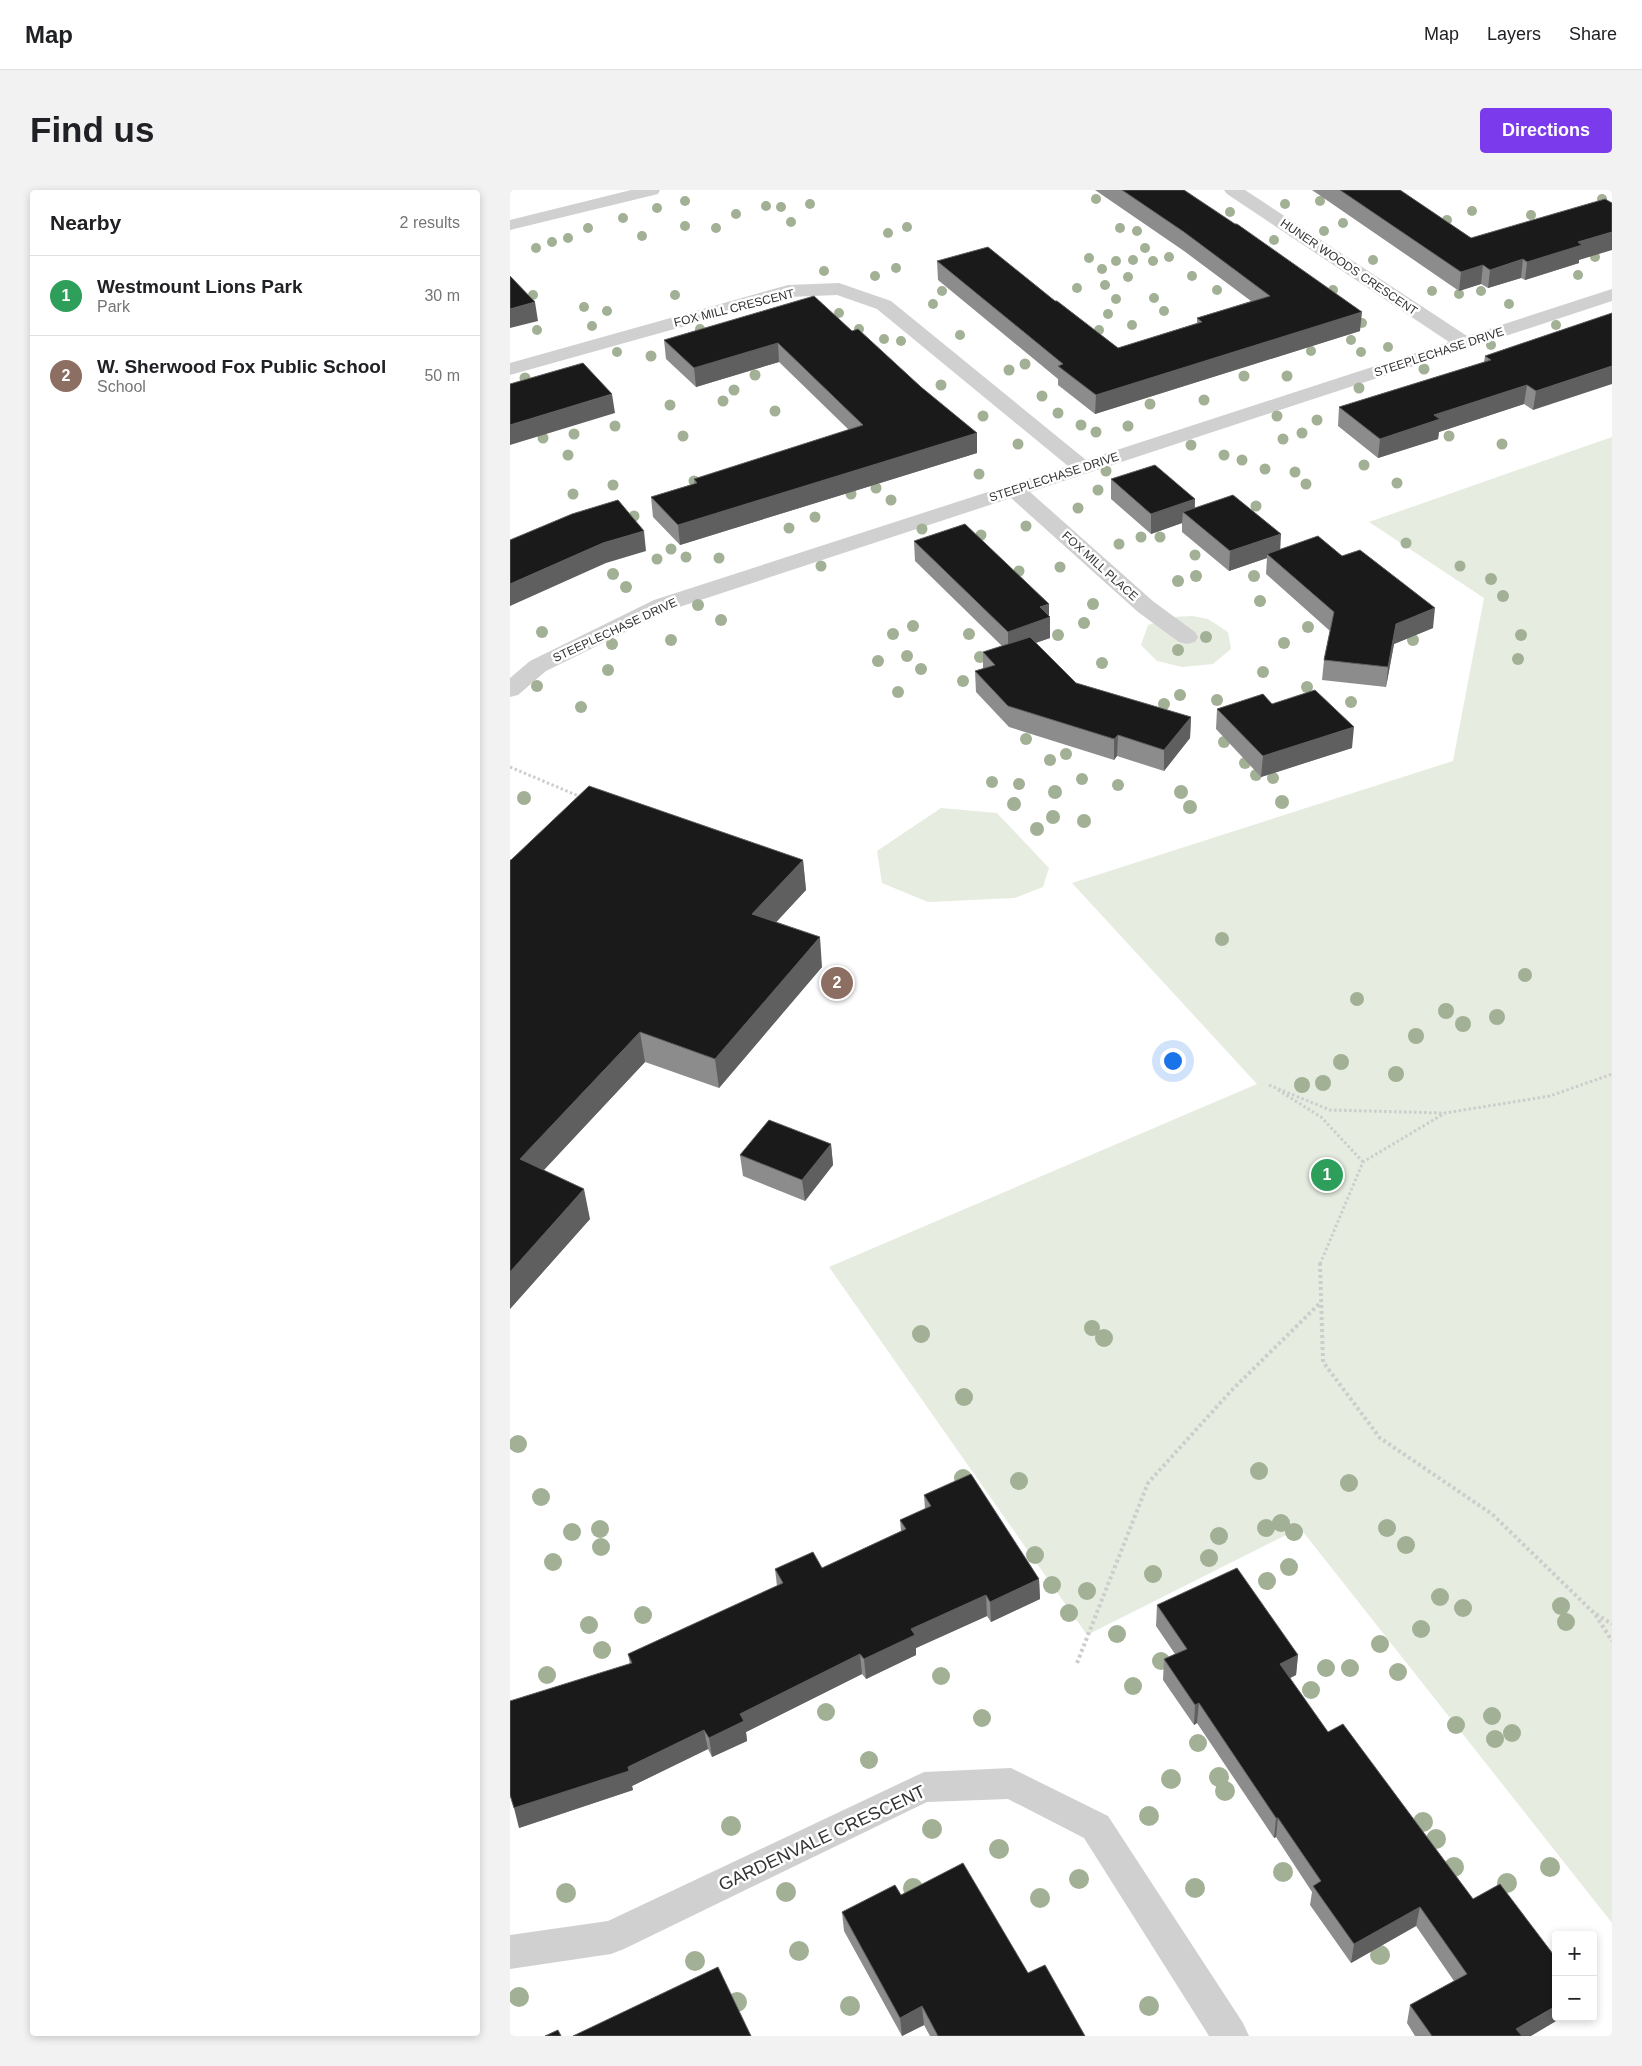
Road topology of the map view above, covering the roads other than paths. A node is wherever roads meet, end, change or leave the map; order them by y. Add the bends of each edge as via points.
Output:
1 (652, 190) edge
2 (1233, 190) edge
3 (510, 225) edge
4 (1612, 295) edge
5 (1464, 343) junction
6 (510, 369) edge
7 (1083, 468) junction
8 (1015, 490) junction
9 (1187, 637) dead end
10 (510, 690) edge
11 (510, 1952) edge
12 (1230, 2036) edge

1 - 3 lane
2 - 5 street, HUNER WOODS CRESCENT
4 - 5 street, STEEPLECHASE DRIVE
5 - 7 street, STEEPLECHASE DRIVE
6 - 7 street, FOX MILL CRESCENT via 788,291 839,290 884,305
7 - 8 street, STEEPLECHASE DRIVE
8 - 9 street, FOX MILL PLACE via 1146,607
8 - 10 street, STEEPLECHASE DRIVE via 662,605 538,666
11 - 12 street, GARDENVALE CRESCENT via 611,1937 924,1787 1011,1783 1096,1827

